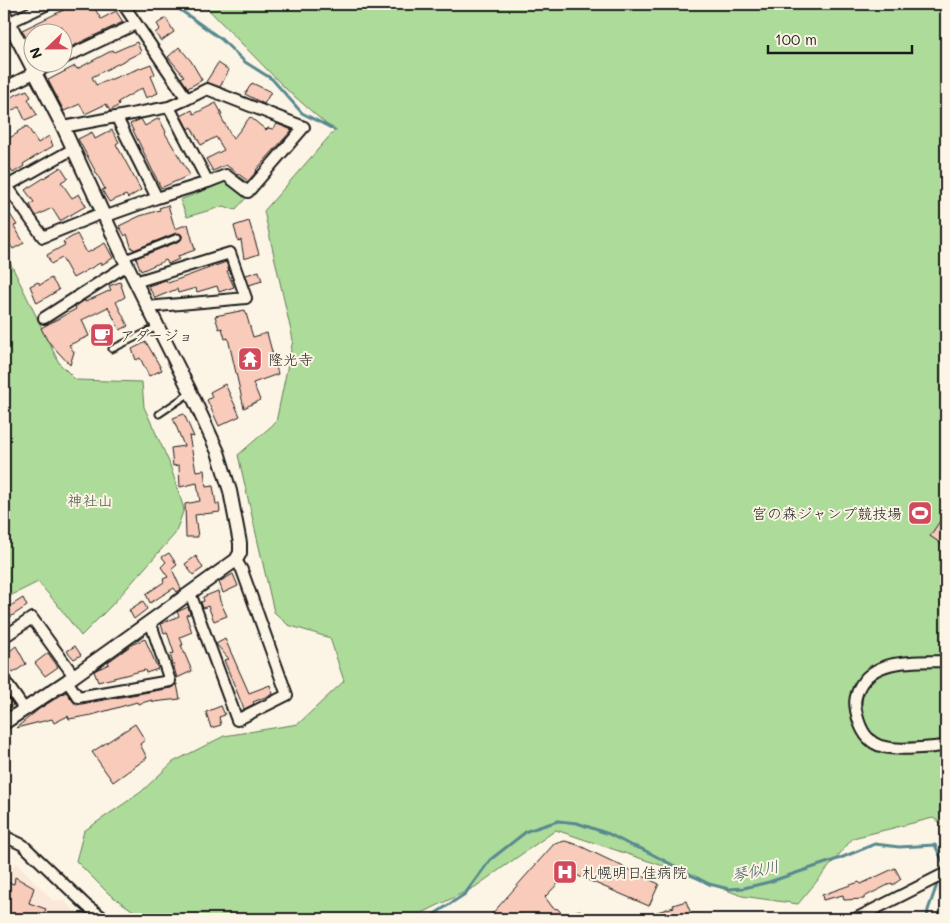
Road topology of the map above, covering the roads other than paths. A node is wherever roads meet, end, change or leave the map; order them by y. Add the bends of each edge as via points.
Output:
1 (48, 4) edge
2 (123, 4) edge
3 (7, 17) edge
4 (136, 24) junction
5 (22, 45) edge
6 (72, 54) edge
7 (36, 72) joint
8 (4, 88) edge
9 (187, 99) junction
10 (169, 107) junction
11 (117, 118) junction
12 (63, 127) junction
13 (73, 149) junction
14 (208, 182) junction
15 (157, 198) junction
16 (103, 215) junction
17 (178, 237) dead end
18 (125, 261) junction
19 (136, 282) junction
20 (147, 307) junction
21 (44, 318) dead end
22 (157, 326) junction
23 (112, 349) dead end
24 (191, 393) junction
25 (159, 414) dead end
26 (236, 560) junction
27 (190, 592) junction
28 (150, 621) junction
29 (4, 637) edge
30 (946, 661) edge
31 (70, 678) junction
32 (4, 680) edge
33 (25, 710) junction
34 (4, 723) edge
35 (946, 746) edge
36 (4, 836) edge
37 (946, 873) edge
38 (105, 919) edge
39 (855, 919) edge

1 - 3 street
2 - 4 street
3 - 5 street
4 - 6 street
4 - 9 street
7 - 8 street
7 - 12 street
9 - 10 street
9 - 14 street via 207,90 304,127 248,192 226,175
10 - 11 street
10 - 14 street
11 - 12 street
11 - 15 street
12 - 13 street
13 - 16 street
13 - 16 street via 7,186 43,237
14 - 15 street
15 - 16 street
16 - 18 street
17 - 18 lane
18 - 19 street
18 - 21 street
19 - 20 street
19 - 20 street via 230,253 246,298
20 - 22 street
22 - 23 lane
22 - 24 street
24 - 25 lane
24 - 26 street via 218,452 230,492 240,543
26 - 27 street
26 - 27 street via 287,695 237,720
27 - 28 street
28 - 31 street
28 - 31 street via 170,682 78,697
29 - 31 street via 32,618
30 - 35 street via 881,667 862,682 855,707 864,733 874,743 903,748
31 - 33 street
32 - 33 street
33 - 34 street
36 - 38 street via 24,845
37 - 39 street

